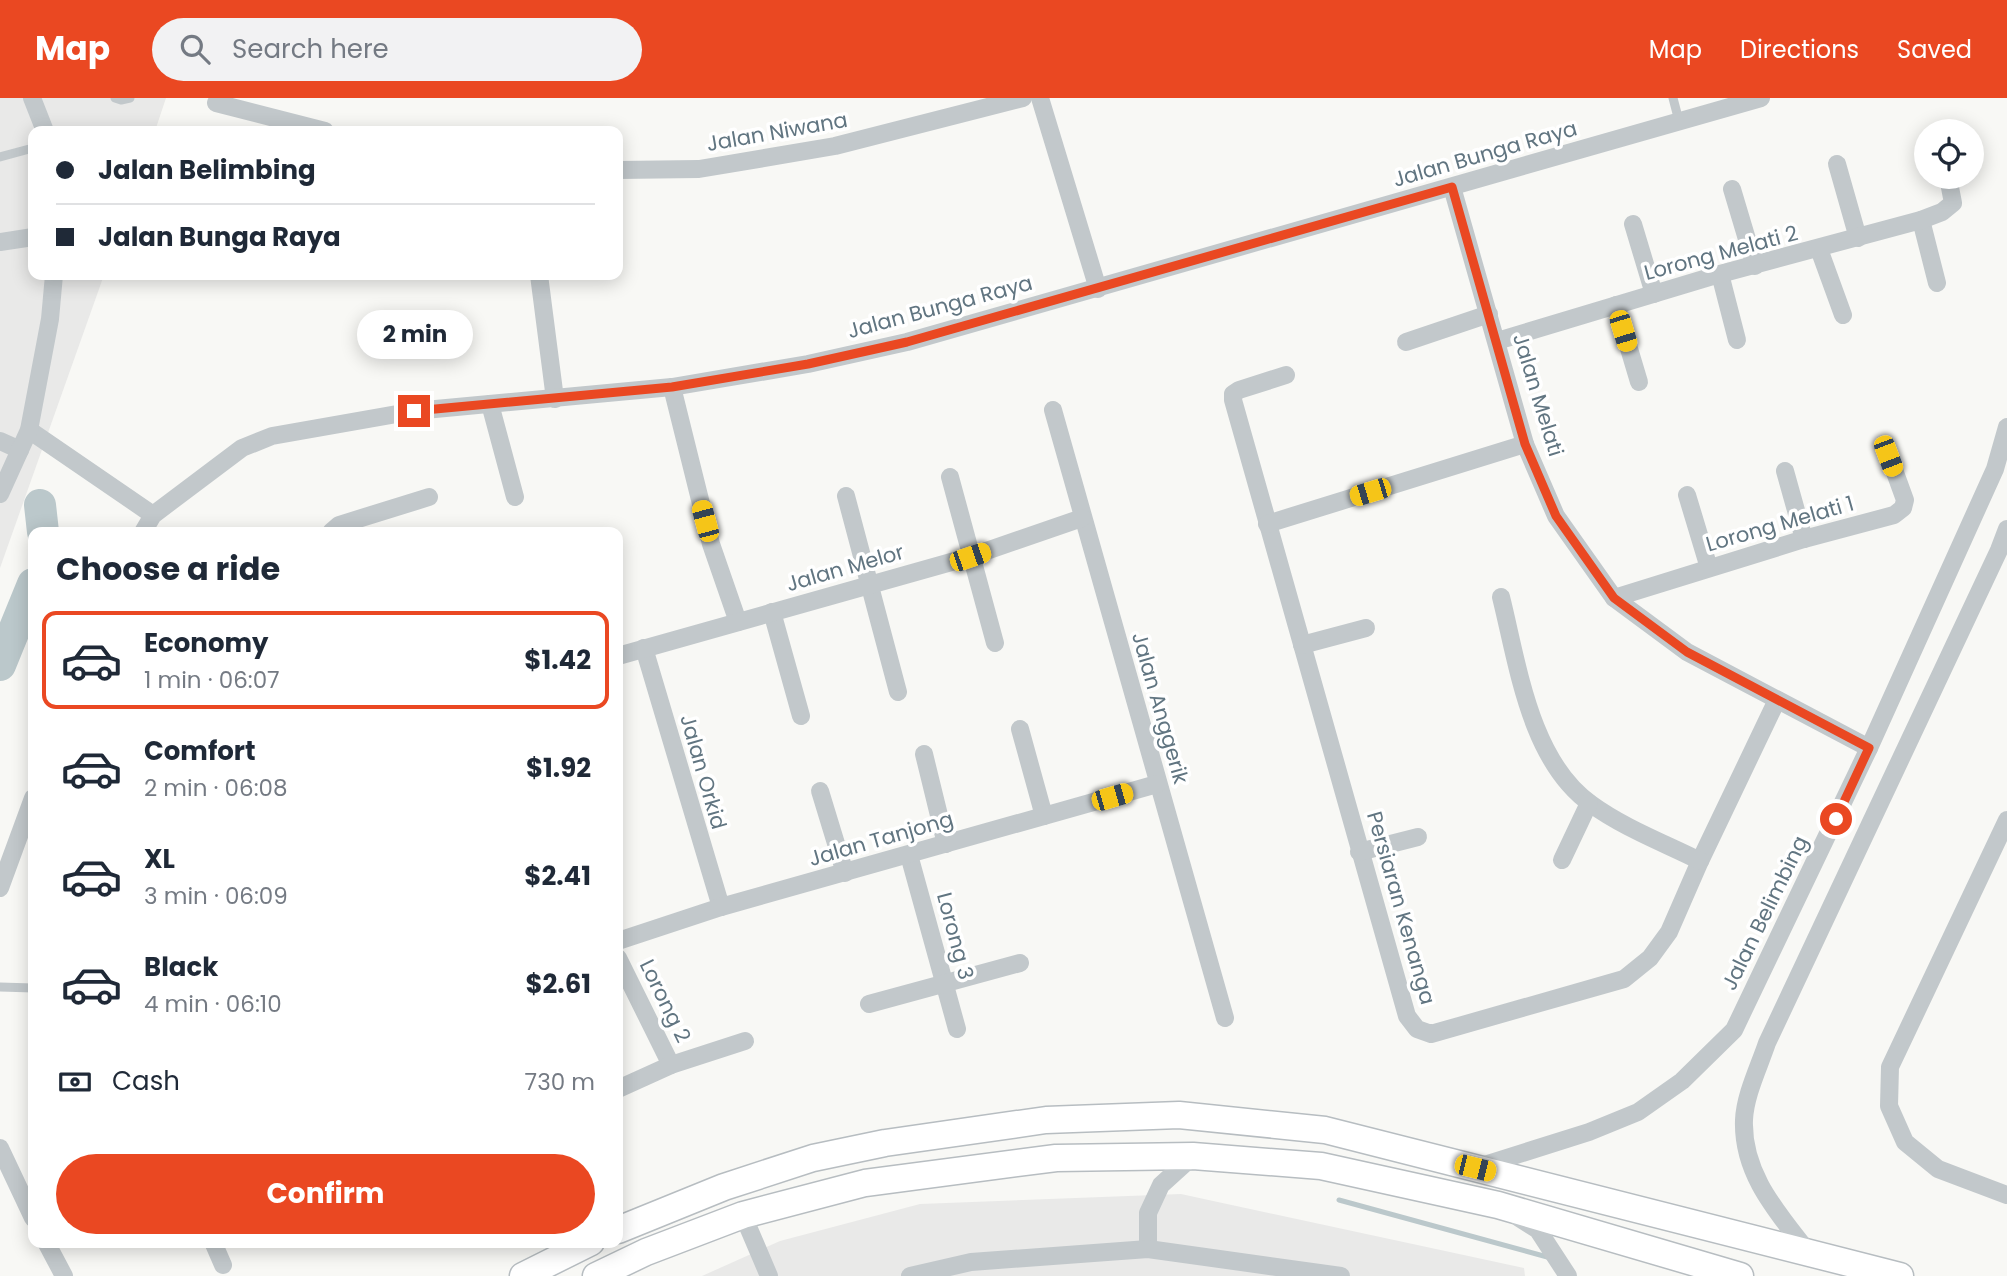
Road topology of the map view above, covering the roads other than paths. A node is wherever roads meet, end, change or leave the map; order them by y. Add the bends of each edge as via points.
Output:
1 (32, 98) edge
2 (115, 98) edge
3 (130, 98) edge
4 (1023, 98) edge
5 (1040, 98) edge
6 (1673, 98) edge
7 (1761, 98) edge
8 (216, 103) dead end
9 (1679, 121) junction
10 (43, 126) edge
11 (306, 126) edge
12 (28, 149) edge
13 (0, 157) edge
14 (1837, 164) dead end
15 (623, 170) edge
16 (1452, 187) junction
17 (1732, 188) dead end
18 (1950, 189) edge
19 (1921, 220) junction
20 (1633, 224) dead end
21 (28, 238) edge
22 (1858, 238) junction
23 (0, 242) edge
24 (1819, 250) junction
25 (1755, 266) junction
26 (1720, 274) junction
27 (54, 280) edge
28 (540, 280) edge
29 (1937, 283) dead end
30 (1098, 289) junction
31 (1654, 294) junction
32 (1616, 305) junction
33 (1489, 314) junction
34 (1843, 315) dead end
35 (1737, 340) dead end
36 (1497, 341) junction
37 (1406, 342) dead end
38 (1286, 375) dead end
39 (1639, 382) dead end
40 (672, 387) junction
41 (555, 399) junction
42 (490, 404) junction
43 (1053, 410) dead end
44 (2007, 427) edge
45 (29, 430) junction
46 (0, 441) edge
47 (1525, 444) junction
48 (20, 450) junction
49 (1888, 456) dead end
50 (1784, 471) dead end
51 (950, 477) dead end
52 (0, 494) edge
53 (1687, 495) dead end
54 (846, 496) dead end
55 (429, 497) dead end
56 (515, 497) dead end
57 (153, 515) junction
58 (1082, 517) junction
59 (1267, 524) junction
60 (146, 527) edge
61 (337, 527) edge
62 (2007, 529) edge
63 (1804, 539) junction
64 (2003, 552) edge
65 (970, 557) junction
66 (1710, 568) junction
67 (871, 584) junction
68 (1500, 597) dead end
69 (1614, 598) junction
70 (772, 612) junction
71 (738, 622) junction
72 (1366, 628) dead end
73 (995, 643) dead end
74 (1302, 645) junction
75 (644, 648) junction
76 (623, 654) edge
77 (898, 692) dead end
78 (1777, 700) junction
79 (801, 716) dead end
80 (1020, 729) dead end
81 (1869, 748) junction
82 (924, 754) dead end
83 (1157, 784) junction
84 (820, 791) dead end
85 (1589, 803) junction
86 (28, 811) edge
87 (1044, 817) junction
88 (2007, 821) edge
89 (1418, 837) dead end
90 (946, 844) junction
91 (1360, 852) junction
92 (909, 855) junction
93 (1562, 860) dead end
94 (1700, 861) junction
95 (845, 873) junction
96 (0, 883) edge
97 (720, 907) junction
98 (623, 939) edge
99 (1020, 962) dead end
100 (623, 968) edge
101 (945, 984) junction
102 (0, 987) edge
103 (28, 988) edge
104 (869, 1004) dead end
105 (1225, 1018) dead end
106 (957, 1029) dead end
107 (745, 1041) dead end
108 (671, 1065) junction
109 (623, 1087) edge
110 (0, 1148) edge
111 (1193, 1156) junction
112 (1475, 1168) junction
113 (2007, 1195) edge
114 (1499, 1205) junction
115 (28, 1207) edge
116 (743, 1215) junction
117 (623, 1228) edge
118 (49, 1248) edge
119 (216, 1248) edge
120 (579, 1248) edge
121 (1148, 1249) junction
122 (1808, 1252) junction
123 (223, 1265) dead end
124 (972, 1269) edge
125 (1330, 1275) edge
126 (1722, 1275) edge
127 (65, 1276) edge
128 (523, 1276) edge
129 (596, 1276) edge
130 (769, 1276) edge
131 (910, 1276) edge
132 (1568, 1276) edge
133 (1900, 1276) edge

1 - 10 street
2 - 3 lane
4 - 15 street, Jalan Niwana via 835,146 699,169
5 - 30 street
6 - 9 lane
7 - 9 street, Jalan Bunga Raya
8 - 11 street
9 - 16 street, Jalan Bunga Raya
12 - 13 lane
14 - 22 street
16 - 30 street, Jalan Bunga Raya
16 - 33 street, Jalan Melati
17 - 25 street
18 - 19 street, Lorong Melati 2 via 1952,203
19 - 22 street, Lorong Melati 2
19 - 29 street
20 - 31 street
21 - 23 street
22 - 24 street, Lorong Melati 2
24 - 25 street, Lorong Melati 2
24 - 34 street
25 - 26 street, Lorong Melati 2
26 - 31 street, Lorong Melati 2
26 - 35 street
27 - 45 street
28 - 41 street
30 - 40 street, Jalan Bunga Raya via 907,342
31 - 32 street, Lorong Melati 2
32 - 36 street, Lorong Melati 2
32 - 39 street
33 - 36 street, Jalan Melati
33 - 37 street
36 - 47 street, Jalan Melati
38 - 59 street, Persiaran Kenanga via 1233,394
40 - 41 street, Jalan Bunga Raya
40 - 71 street via 711,544
41 - 42 street, Jalan Bunga Raya
42 - 56 street
42 - 57 street, Jalan Bunga Raya via 414,411 272,436 242,448
43 - 58 street, Jalan Anggerik
44 - 81 street, Jalan Belimbing via 1995,469
45 - 48 street
45 - 57 street
46 - 48 street
47 - 59 street
47 - 69 street, Jalan Melati via 1556,516
48 - 52 street
49 - 63 street, Lorong Melati 1 via 1905,500 1903,508 1894,515
50 - 63 street
51 - 65 street
53 - 66 street
54 - 67 street
55 - 61 street
57 - 60 street, Jalan Bunga Raya
58 - 65 street, Jalan Melor
58 - 83 street, Jalan Anggerik
59 - 74 street, Persiaran Kenanga
62 - 64 street
63 - 66 street, Lorong Melati 1
64 - 122 street via 1767,1043 1751,1091 1744,1119 1749,1157 1764,1195
65 - 67 street, Jalan Melor
65 - 73 street
66 - 69 street, Lorong Melati 1
67 - 70 street, Jalan Melor
67 - 77 street
68 - 85 street via 1542,742 1572,789
69 - 78 street, Jalan Melati via 1687,652
70 - 71 street, Jalan Melor
70 - 79 street
71 - 75 street, Jalan Melor
72 - 74 street
74 - 91 street, Persiaran Kenanga
75 - 76 street, Jalan Melor
75 - 97 street, Jalan Orkid
78 - 81 street, Jalan Melati
78 - 94 street, Persiaran Kenanga
80 - 87 street
81 - 112 street, Jalan Belimbing via 1734,1030 1682,1081 1638,1112
82 - 90 street
83 - 87 street, Jalan Tanjong
83 - 105 street, Jalan Anggerik
84 - 95 street
85 - 93 street
85 - 94 street
86 - 96 street
87 - 90 street, Jalan Tanjong
88 - 113 street via 1890,1067 1889,1106 1905,1142 1938,1169
89 - 91 street
90 - 92 street, Jalan Tanjong
91 - 94 street, Persiaran Kenanga via 1406,1016 1417,1029 1430,1034 1624,979 1650,958 1670,932
92 - 95 street, Jalan Tanjong
92 - 101 street, Lorong 3
95 - 97 street, Jalan Tanjong
97 - 98 street, Jalan Tanjong
99 - 101 street
100 - 108 street, Lorong 2
101 - 104 street
101 - 106 street, Lorong 3
102 - 103 lane
107 - 108 street
108 - 109 street
110 - 115 street
111 - 114 main road via 1321,1166
111 - 116 main road via 1056,1158 1002,1165 865,1183
111 - 121 street via 1161,1185 1148,1213
112 - 117 main road via 1325,1130 1179,1115 1046,1119 813,1158 724,1187
112 - 122 main road
114 - 126 main road
114 - 132 street via 1538,1230
116 - 129 main road
116 - 130 street
118 - 127 street
119 - 123 street
120 - 128 main road
121 - 124 street
121 - 125 street
122 - 133 main road
124 - 131 street

